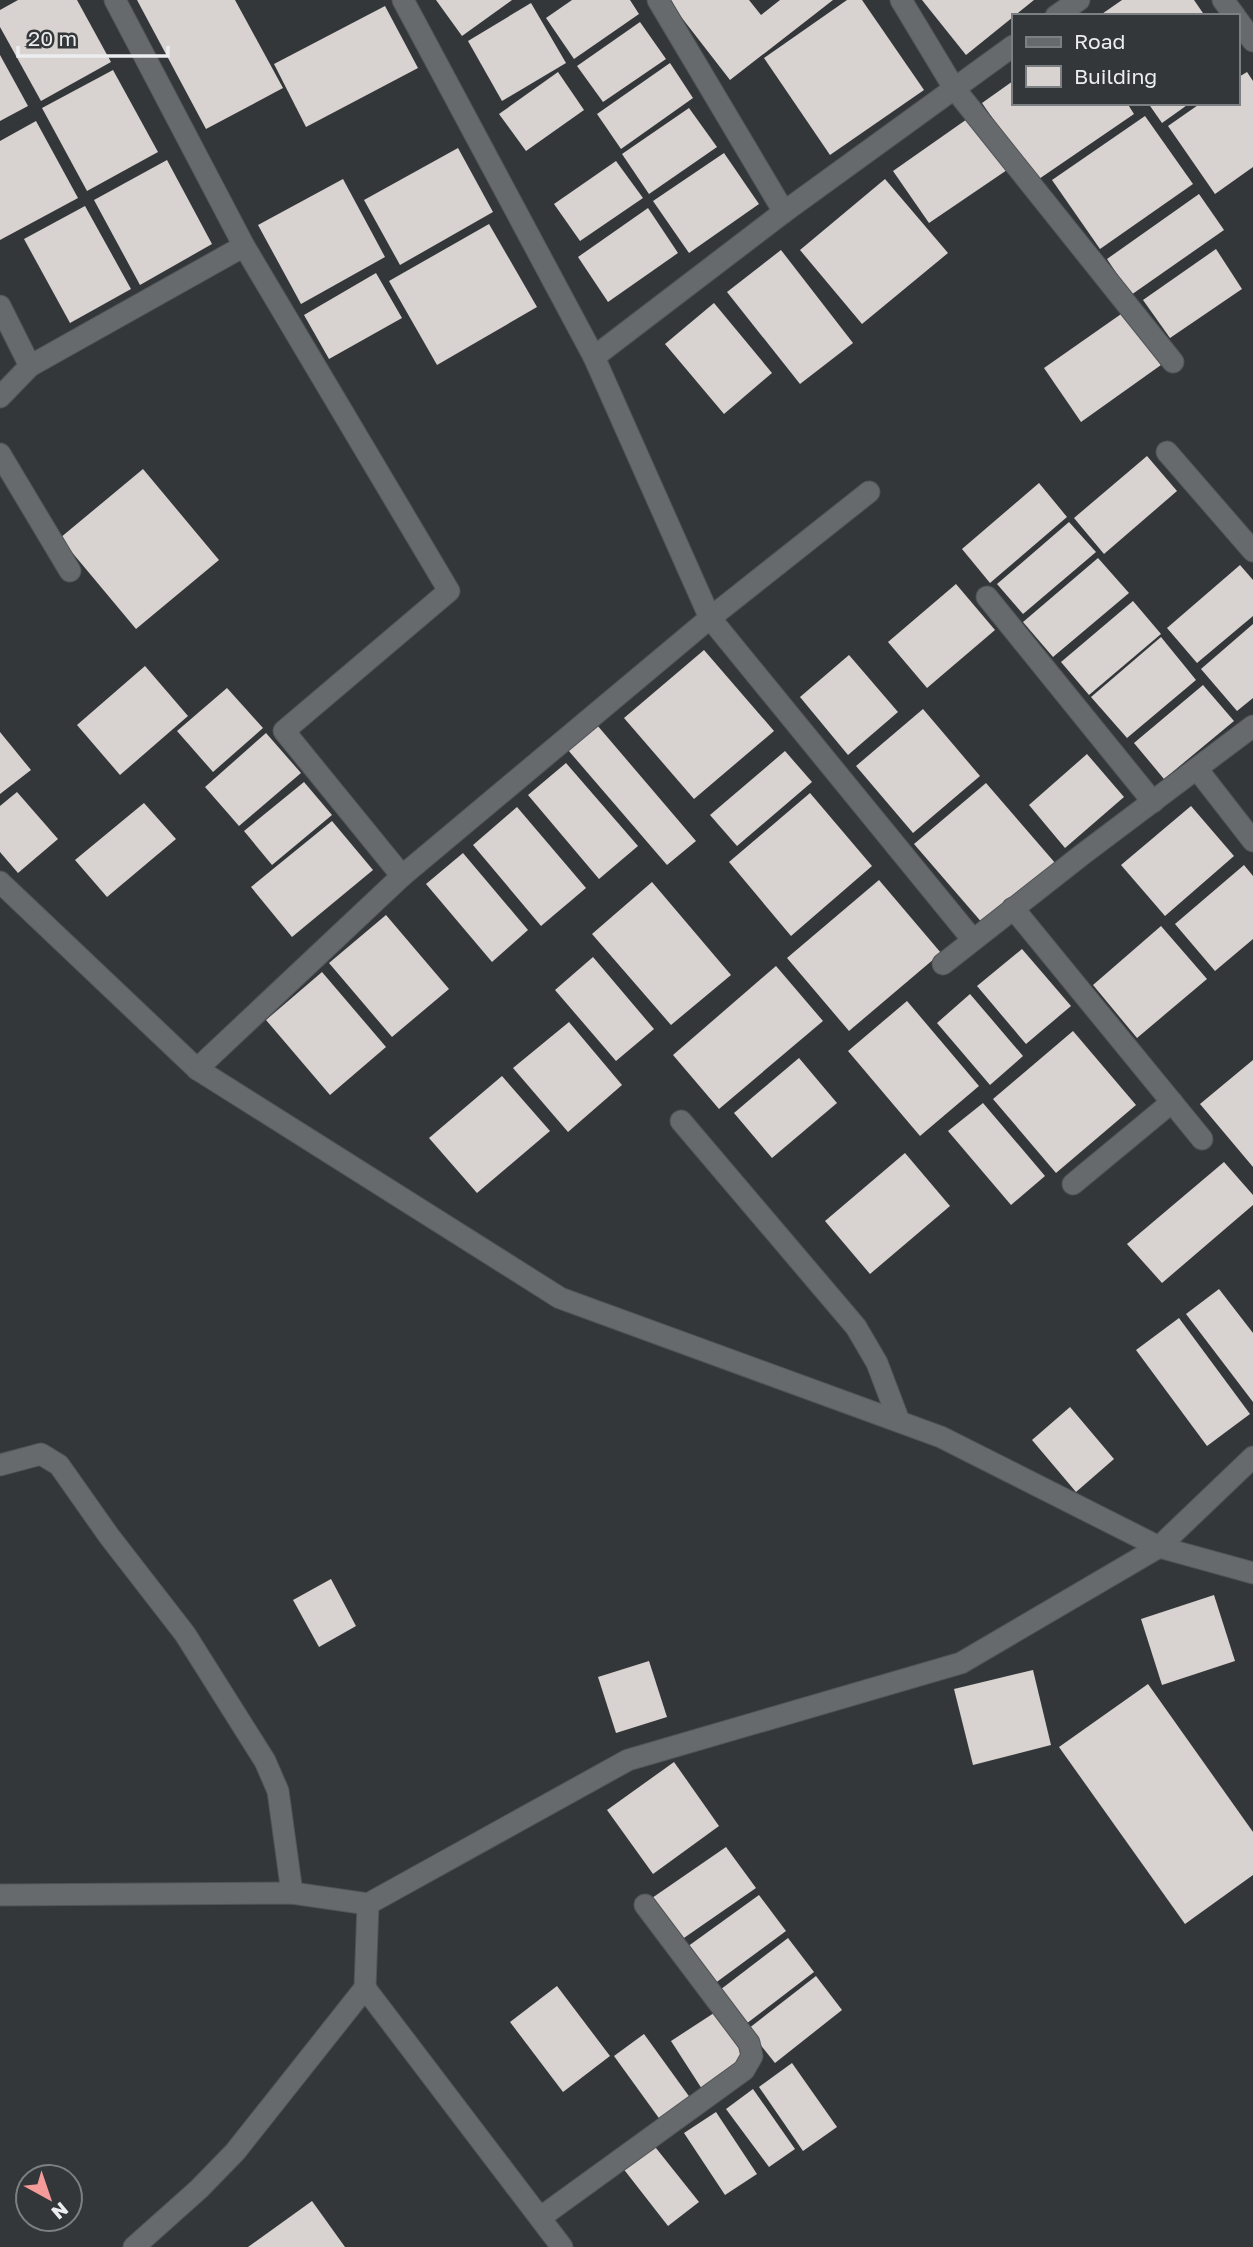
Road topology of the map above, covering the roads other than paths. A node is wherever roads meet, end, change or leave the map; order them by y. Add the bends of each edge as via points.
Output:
1 (115, 0) edge
2 (403, 0) edge
3 (658, 0) edge
4 (901, 0) edge
5 (1079, 0) edge
6 (1059, 14) edge
7 (1239, 22) edge
8 (1253, 41) edge
9 (1012, 47) edge
10 (954, 88) junction
11 (784, 212) junction
12 (244, 246) junction
13 (0, 306) edge
14 (594, 357) junction
15 (1173, 362) dead end
16 (30, 366) junction
17 (0, 397) edge
18 (1167, 452) dead end
19 (0, 454) edge
20 (869, 492) dead end
21 (1253, 551) edge
22 (71, 572) dead end
23 (986, 597) dead end
24 (710, 618) junction
25 (1253, 726) edge
26 (1197, 769) junction
27 (1153, 802) junction
28 (1253, 841) edge
29 (402, 876) junction
30 (4, 892) edge
31 (1013, 908) junction
32 (973, 940) junction
33 (943, 964) dead end
34 (197, 1069) junction
35 (1172, 1102) junction
36 (681, 1121) dead end
37 (1202, 1139) dead end
38 (1073, 1184) dead end
39 (899, 1421) junction
40 (1253, 1457) edge
41 (0, 1465) edge
42 (1159, 1547) junction
43 (1253, 1573) edge
44 (292, 1893) junction
45 (0, 1895) edge
46 (368, 1904) junction
47 (645, 1905) dead end
48 (365, 1988) junction
49 (541, 2217) junction
50 (134, 2247) edge
51 (562, 2247) edge

1 - 12 street
2 - 14 street
3 - 11 street
4 - 10 street
5 - 6 street
7 - 8 street
9 - 10 street
10 - 11 street
10 - 15 street
11 - 14 street
12 - 16 street
12 - 29 street via 449,591 284,731
13 - 16 street
14 - 24 street
16 - 17 street
18 - 21 street
19 - 22 street
20 - 24 street
23 - 27 street
24 - 29 street
24 - 32 street
25 - 26 street
26 - 27 street
26 - 28 street
27 - 31 street
29 - 34 street
30 - 34 street
31 - 32 street
31 - 35 street
32 - 33 street
34 - 39 street via 560,1298
35 - 37 street
35 - 38 street
36 - 39 street via 856,1327 877,1363
39 - 42 street via 941,1437
40 - 42 street
41 - 44 street via 41,1454 59,1465 184,1634 265,1761 278,1791
42 - 43 street
42 - 46 street via 961,1663 628,1760
44 - 45 street
44 - 46 street
46 - 48 street
47 - 49 street via 749,2043 752,2056 744,2070
48 - 49 street
48 - 50 street via 235,2152
49 - 51 street

